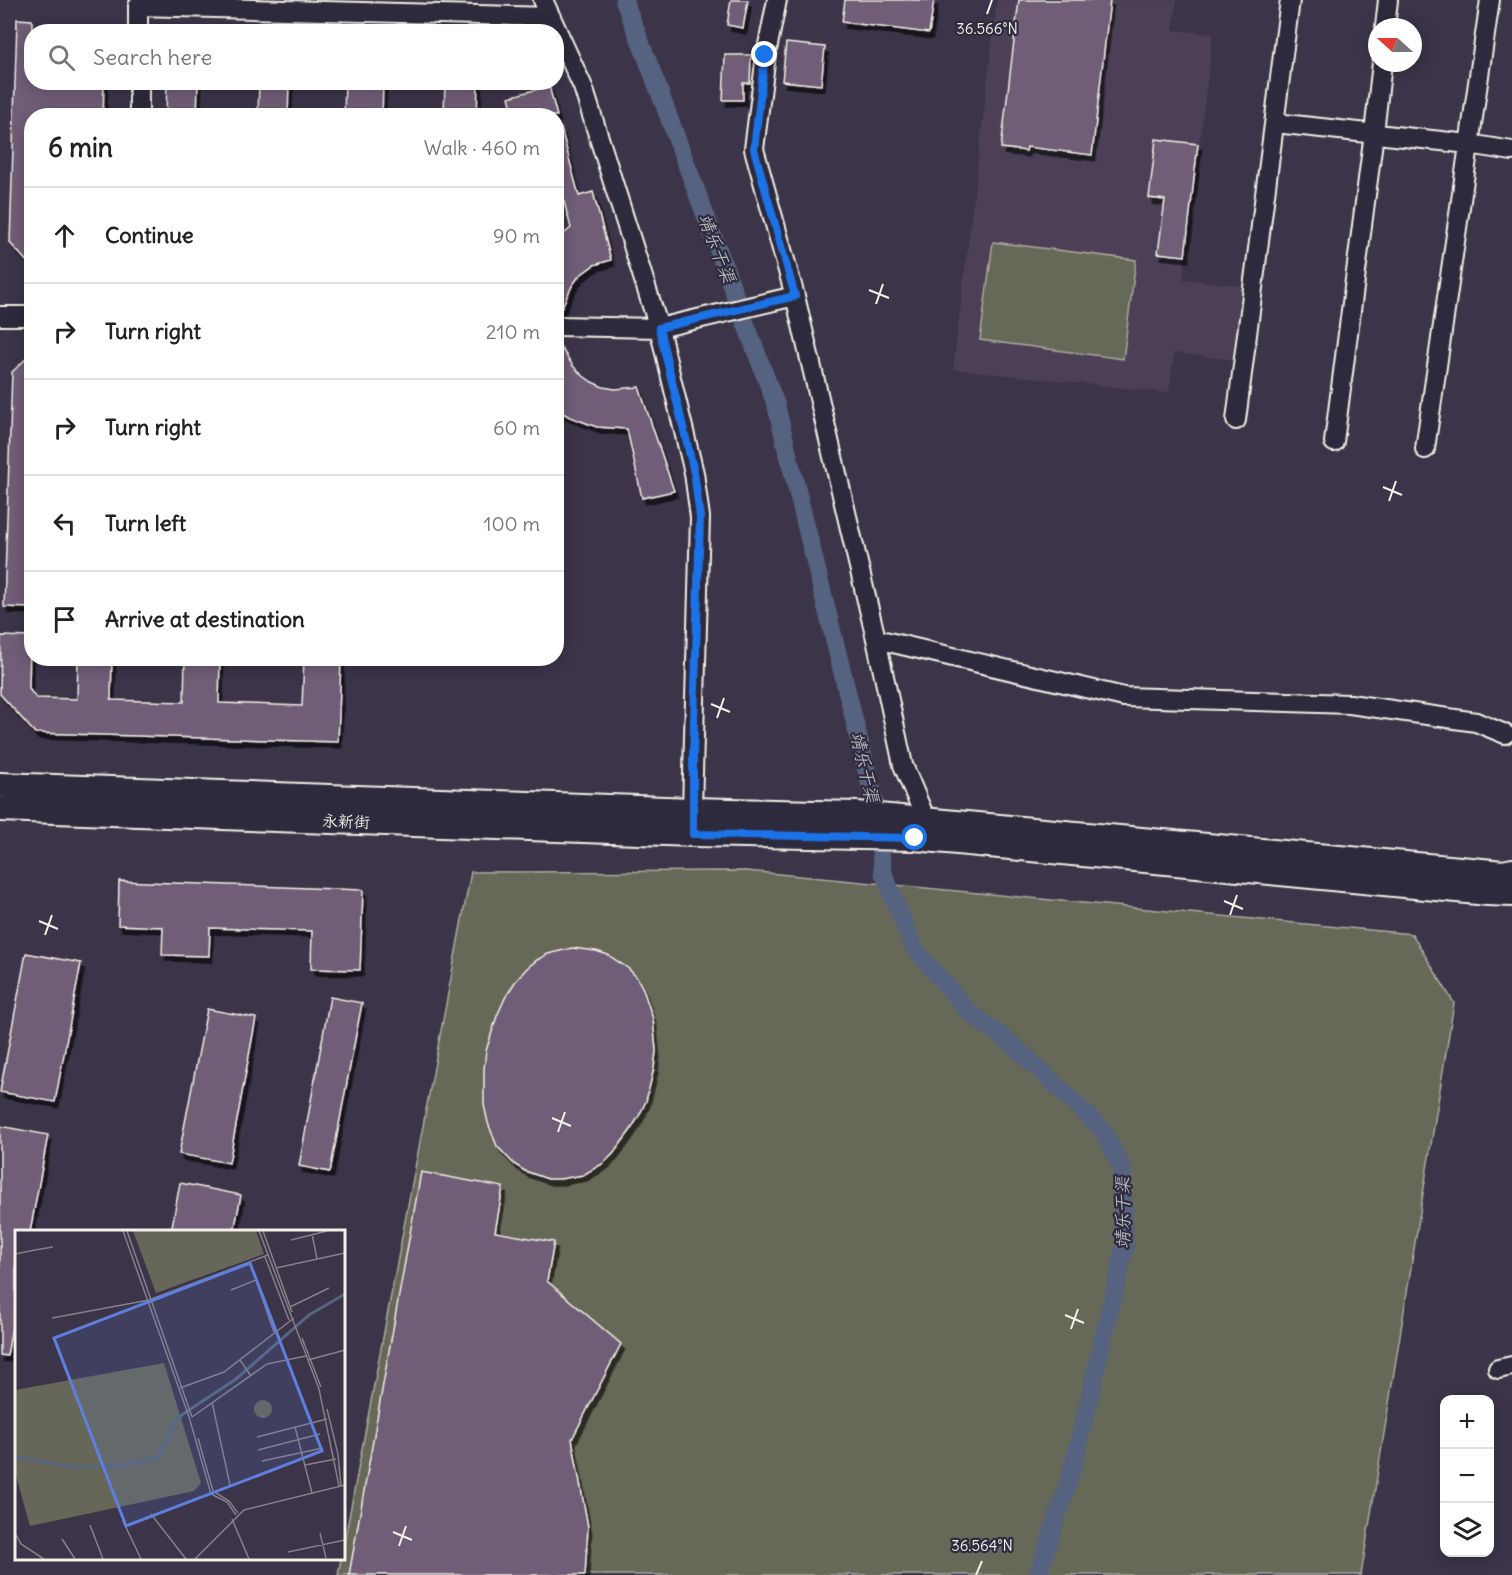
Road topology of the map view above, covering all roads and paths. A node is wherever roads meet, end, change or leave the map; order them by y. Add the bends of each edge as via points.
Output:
1 (543, 0) edge
2 (777, 0) edge
3 (1290, 0) edge
4 (1388, 0) edge
5 (1490, 0) edge
6 (551, 17) junction
7 (1386, 18) edge
8 (138, 24) edge
9 (554, 24) edge
10 (564, 45) edge
11 (1381, 72) edge
12 (139, 90) edge
13 (139, 108) edge
14 (1275, 123) junction
15 (1374, 133) junction
16 (1469, 144) junction
17 (1512, 151) edge
18 (795, 296) junction
19 (0, 316) edge
20 (24, 316) edge
21 (564, 326) edge
22 (659, 328) junction
23 (1236, 420) dead end
24 (1334, 442) dead end
25 (1425, 449) dead end
26 (876, 639) junction
27 (1505, 734) dead end
28 (0, 785) edge
29 (0, 809) edge
30 (693, 822) junction
31 (918, 825) junction
32 (1512, 871) edge
33 (1512, 894) edge

1 - 6 street
2 - 18 street via 765,55 754,149
3 - 14 street
4 - 7 street
5 - 16 street
6 - 8 street via 138,6
6 - 9 street
10 - 22 street via 584,87
11 - 15 street
12 - 13 street
14 - 15 street
14 - 23 street
15 - 16 street
15 - 24 street
16 - 17 street
16 - 25 street
18 - 22 street
18 - 26 street
19 - 20 street
21 - 22 street
22 - 30 street via 694,472 700,517
26 - 27 street via 1124,697 1350,704 1476,722
26 - 31 street
28 - 30 street, 永新街
29 - 30 street, 永新街
30 - 31 street
31 - 32 street
31 - 33 street

